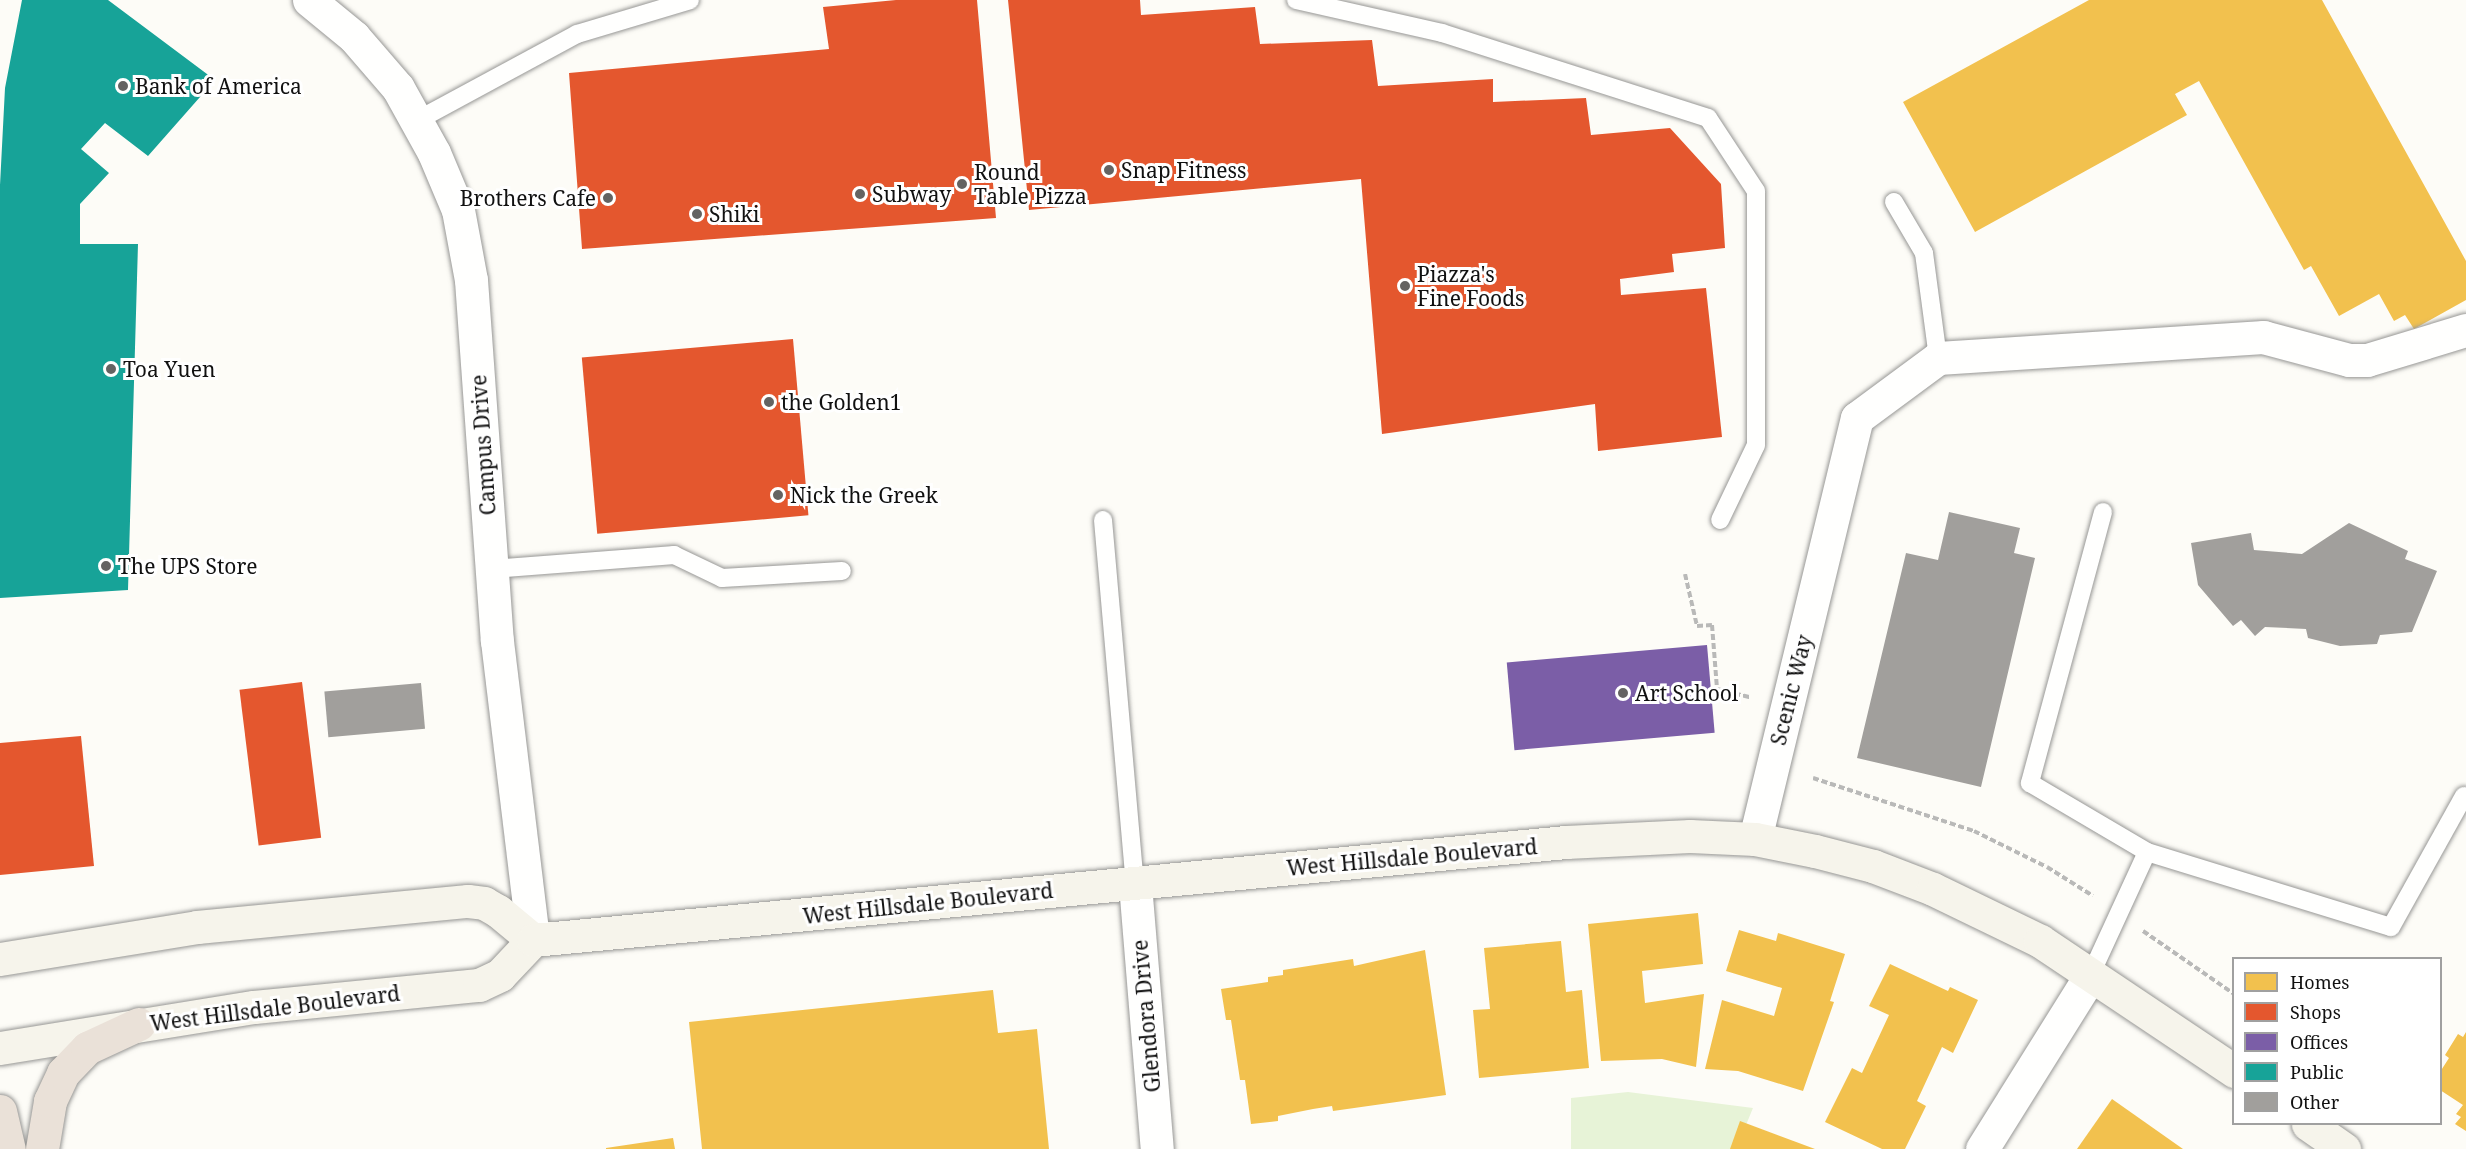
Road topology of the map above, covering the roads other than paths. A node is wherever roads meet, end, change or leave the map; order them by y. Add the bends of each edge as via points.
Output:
1 (309, 0) edge
2 (690, 0) edge
3 (1296, 0) edge
4 (418, 120) junction
5 (1894, 202) dead end
6 (2466, 330) edge
7 (1938, 358) junction
8 (2103, 512) dead end
9 (1103, 520) dead end
10 (1720, 520) dead end
11 (492, 569) junction
12 (842, 572) dead end
13 (2464, 796) dead end
14 (1755, 839) junction
15 (2146, 852) junction
16 (1135, 884) junction
17 (533, 940) junction
18 (0, 959) edge
19 (2090, 976) junction
20 (139, 1024) junction
21 (0, 1048) edge
22 (2232, 1070) edge
23 (0, 1111) edge
24 (2309, 1125) edge
25 (9, 1149) edge
26 (42, 1149) edge
27 (1157, 1149) edge
28 (1982, 1149) edge
29 (2344, 1149) edge

1 - 4 street, Campus Drive via 375,60
2 - 4 lane via 577,34
3 - 10 lane via 1442,33 1708,118 1756,191 1756,445
4 - 11 street, Campus Drive via 458,210 471,280
5 - 7 lane via 1924,253
6 - 7 street via 2367,360 2349,360 2263,337
7 - 14 street, Scenic Way via 1857,418
8 - 15 lane via 2030,783
9 - 16 lane
11 - 12 lane via 674,555 722,578
11 - 17 street, Campus Drive
13 - 15 lane via 2391,927
14 - 16 main road, West Hillsdale Boulevard via 1690,836 1576,841
14 - 19 main road, West Hillsdale Boulevard via 1873,866 1933,889 2040,941
15 - 19 lane
16 - 17 main road, West Hillsdale Boulevard
16 - 27 street, Glendora Drive
17 - 18 main road via 498,911 468,901 197,927
17 - 20 main road, West Hillsdale Boulevard via 501,975 479,985 254,1007
19 - 22 main road, West Hillsdale Boulevard
19 - 28 street
20 - 21 main road, West Hillsdale Boulevard
20 - 26 highway via 87,1048 63,1073 50,1101
23 - 25 highway
24 - 29 main road

